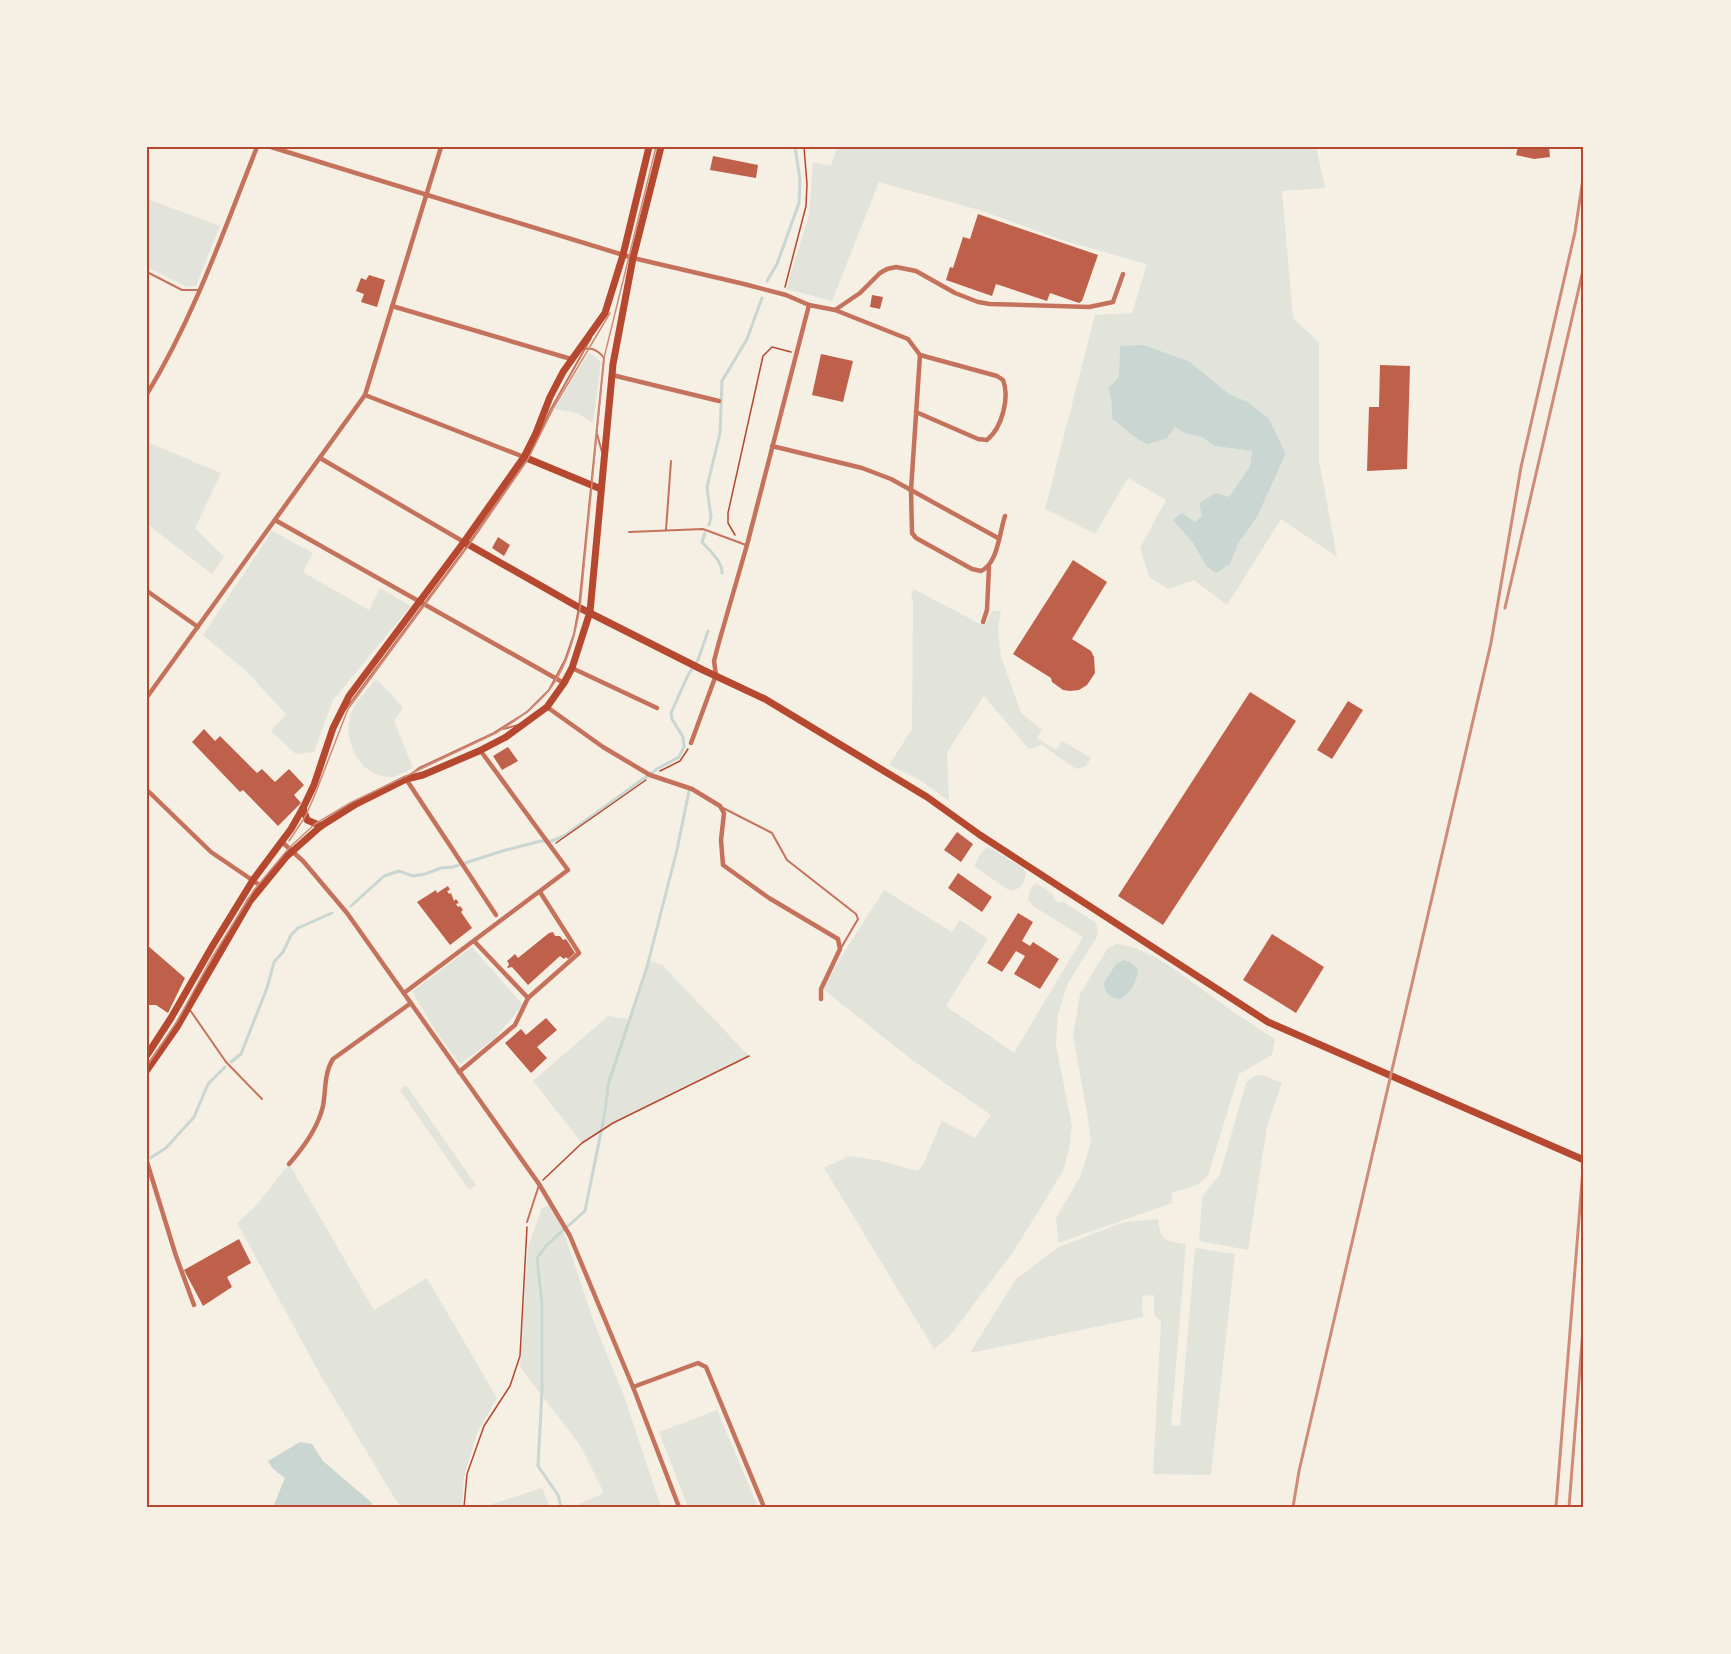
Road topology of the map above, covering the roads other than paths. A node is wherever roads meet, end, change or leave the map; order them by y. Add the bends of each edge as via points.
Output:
1 (149, 147) edge
2 (256, 147) edge
3 (271, 147) edge
4 (441, 147) edge
5 (649, 147) edge
6 (661, 147) edge
7 (147, 151) edge
8 (426, 196) junction
9 (623, 255) junction
10 (633, 258) junction
11 (147, 272) edge
12 (1123, 274) dead end
13 (200, 290) junction
14 (809, 305) junction
15 (392, 306) junction
16 (835, 310) junction
17 (596, 327) junction
18 (586, 348) junction
19 (578, 350) junction
20 (920, 355) junction
21 (571, 359) junction
22 (612, 375) junction
23 (147, 394) edge
24 (365, 395) junction
25 (719, 401) dead end
26 (916, 412) junction
27 (596, 431) junction
28 (772, 446) junction
29 (320, 458) junction
30 (526, 458) junction
31 (604, 458) junction
32 (671, 461) dead end
33 (591, 486) junction
34 (601, 489) junction
35 (911, 490) junction
36 (1005, 516) dead end
37 (274, 520) junction
38 (666, 530) junction
39 (629, 532) dead end
40 (998, 538) junction
41 (466, 544) junction
42 (747, 545) junction
43 (989, 567) junction
44 (147, 591) edge
45 (421, 604) junction
46 (579, 607) junction
47 (590, 612) junction
48 (983, 622) dead end
49 (198, 627) junction
50 (572, 668) junction
51 (716, 675) junction
52 (556, 678) junction
53 (564, 683) junction
54 (147, 697) edge
55 (547, 707) junction
56 (657, 708) dead end
57 (337, 718) junction
58 (525, 724) junction
59 (500, 729) junction
60 (691, 743) road end
61 (480, 750) junction
62 (406, 779) junction
63 (147, 790) edge
64 (720, 806) junction
65 (303, 808) junction
66 (321, 826) junction
67 (282, 842) junction
68 (292, 850) junction
69 (253, 880) junction
70 (261, 886) junction
71 (540, 892) junction
72 (496, 915) dead end
73 (475, 942) junction
74 (840, 949) junction
75 (404, 993) junction
76 (528, 998) junction
77 (821, 999) dead end
78 (180, 1003) junction
79 (411, 1003) junction
80 (189, 1008) junction
81 (147, 1055) edge
82 (147, 1070) edge
83 (459, 1072) junction
84 (262, 1100) dead end
85 (1584, 1160) edge
86 (147, 1162) edge
87 (289, 1164) dead end
88 (539, 1184) junction
89 (527, 1222) road end
90 (194, 1305) dead end
91 (633, 1387) junction
92 (679, 1507) edge
93 (764, 1507) edge

1 - 7 lane
2 - 13 street
3 - 8 street
4 - 8 street
5 - 9 main road
6 - 10 main road
8 - 9 street
8 - 15 street
9 - 10 street
9 - 17 main road via 611,298
10 - 14 street
10 - 22 main road
11 - 13 lane via 182,290
12 - 16 street via 1113,302 1089,307 1041,306 978,302 916,271 896,267 880,273
13 - 23 street
14 - 16 street
14 - 28 street
15 - 21 street
15 - 24 street
16 - 20 street via 908,339
17 - 18 lane
17 - 19 main road
18 - 19 lane
18 - 27 lane via 600,352 604,358
18 - 30 lane
19 - 21 main road
20 - 26 street
20 - 26 street via 997,376 1007,388 1005,407 994,435 987,440
21 - 30 main road via 549,397
22 - 25 street
22 - 31 main road
24 - 29 street
24 - 30 street
26 - 35 street
27 - 31 lane
27 - 33 lane
28 - 35 street via 862,468
28 - 42 street
29 - 37 street
29 - 41 street
30 - 33 main road
30 - 41 main road
31 - 34 main road
32 - 38 lane
33 - 34 main road
33 - 46 lane
34 - 47 main road
35 - 40 street
35 - 43 street via 912,533 916,538 972,569 981,571
36 - 40 street
37 - 45 street
37 - 49 street
38 - 39 lane
38 - 42 lane via 703,528
40 - 43 street
41 - 45 main road
41 - 46 main road
42 - 51 street via 714,661
43 - 48 street
44 - 49 street
45 - 52 street
45 - 57 lane via 407,629
45 - 57 main road via 354,687
46 - 47 main road
46 - 52 lane via 569,652
47 - 50 main road
47 - 51 main road
49 - 54 street
50 - 53 main road
50 - 56 street
51 - 60 street
51 - 85 main road via 765,699 923,794 1268,1022
52 - 53 street
52 - 59 lane via 527,712
53 - 55 main road
55 - 58 main road
55 - 64 street via 649,775 692,789
57 - 65 main road
58 - 59 lane
58 - 61 main road
59 - 62 lane via 413,771
61 - 62 main road
61 - 71 street via 568,870
62 - 66 main road
62 - 72 street
63 - 69 street via 212,852
64 - 74 street via 724,813 723,865 838,939
64 - 74 lane via 772,833 787,860 856,914 858,920
65 - 66 main road via 307,820
65 - 67 main road
66 - 68 main road
67 - 68 street
67 - 69 main road
68 - 70 main road
68 - 75 street via 338,901
69 - 70 street
69 - 78 main road
70 - 80 main road
71 - 73 street
71 - 76 street via 579,953
73 - 75 street
73 - 76 street
74 - 77 street via 820,989
75 - 79 street
76 - 83 street via 515,1025
78 - 80 lane
78 - 81 main road
79 - 83 street
79 - 87 street via 333,1059 328,1067 320,1117
80 - 82 main road
80 - 84 lane via 226,1062
83 - 88 street
86 - 90 street
88 - 89 lane
88 - 91 street via 570,1236
91 - 92 street
91 - 93 street via 698,1363 706,1367

